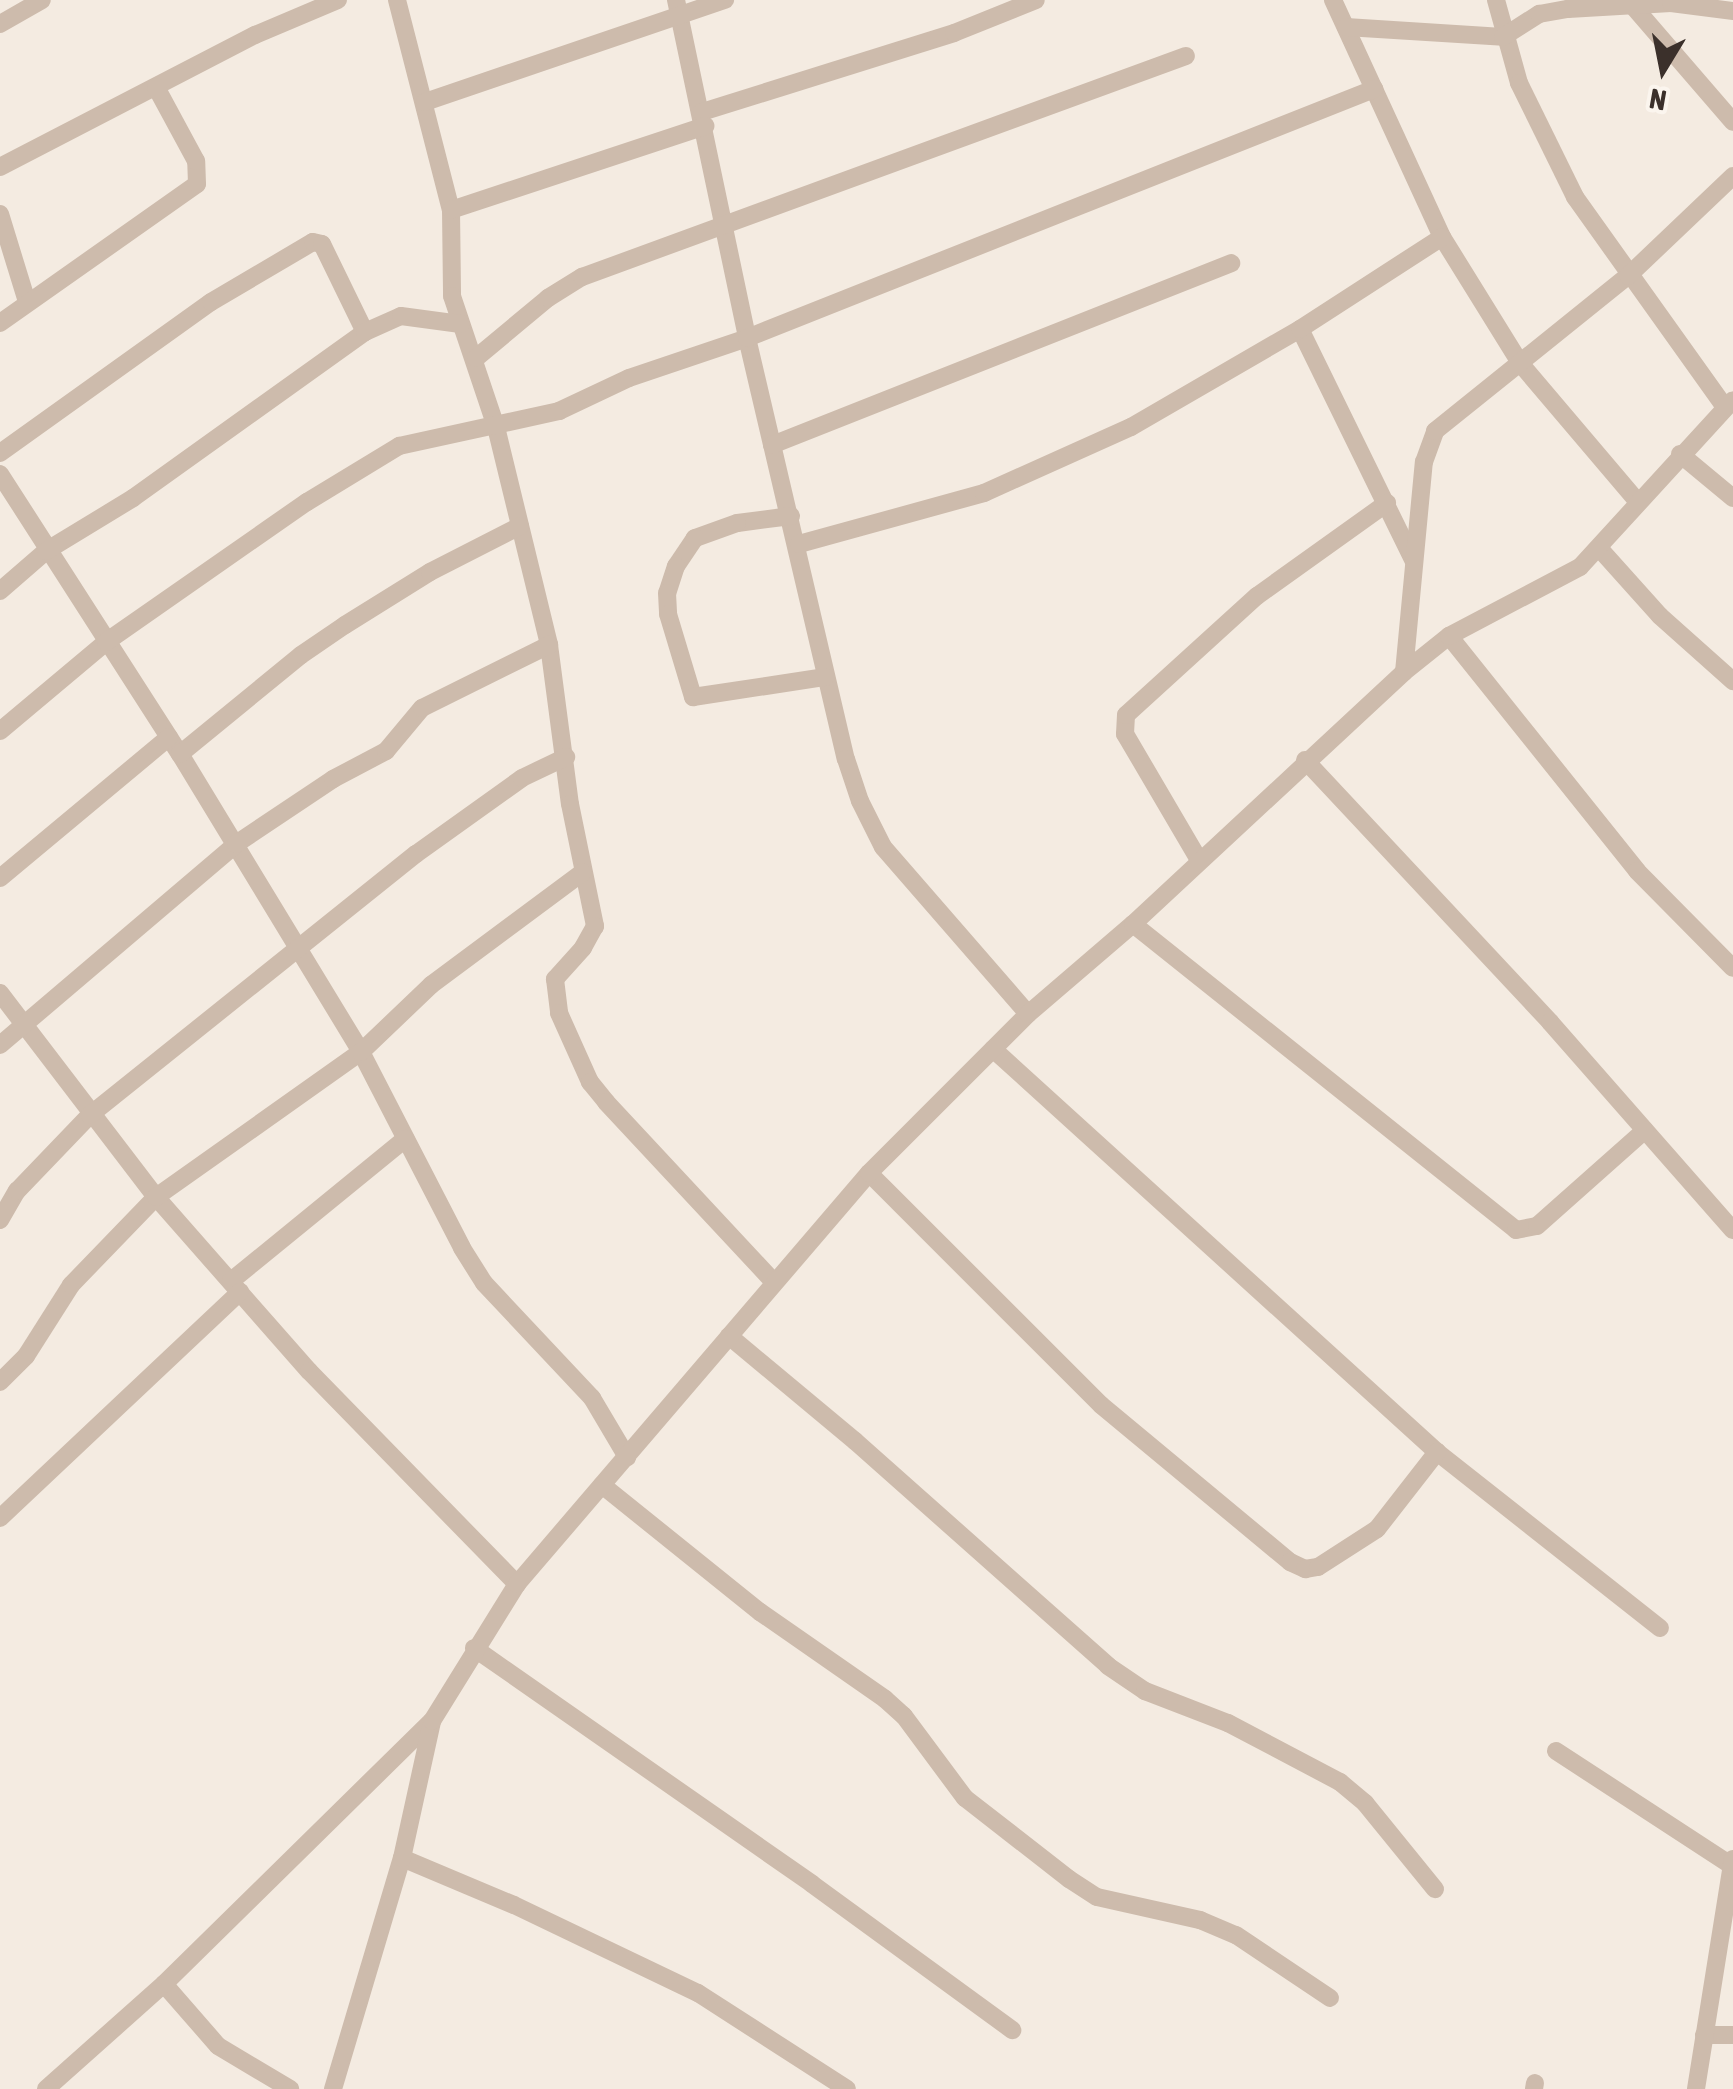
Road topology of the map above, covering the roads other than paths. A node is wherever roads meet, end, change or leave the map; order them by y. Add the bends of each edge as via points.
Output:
1 (42, 0) edge
2 (338, 0) edge
3 (397, 0) edge
4 (725, 0) edge
5 (1036, 0) edge
6 (1333, 0) edge
7 (1496, 0) edge
8 (1634, 6) junction
9 (678, 8) edge
10 (1733, 11) edge
11 (0, 24) edge
12 (1346, 27) junction
13 (1503, 38) junction
14 (1186, 56) dead end
15 (156, 87) junction
16 (1374, 89) junction
17 (425, 102) junction
18 (704, 119) junction
19 (1733, 122) edge
20 (0, 168) edge
21 (1733, 176) edge
22 (451, 210) junction
23 (0, 214) edge
24 (726, 226) junction
25 (1442, 236) junction
26 (1231, 263) dead end
27 (1628, 276) junction
28 (26, 302) junction
29 (0, 323) edge
30 (460, 324) junction
31 (1300, 329) junction
32 (365, 332) junction
33 (746, 338) junction
34 (476, 358) junction
35 (1520, 363) junction
36 (1729, 403) edge
37 (496, 427) junction
38 (772, 445) junction
39 (0, 453) edge
40 (1680, 454) junction
41 (0, 474) edge
42 (1733, 498) edge
43 (1636, 501) junction
44 (1387, 504) junction
45 (791, 516) junction
46 (520, 526) junction
47 (799, 544) junction
48 (1599, 548) junction
49 (46, 551) junction
50 (1413, 561) junction
51 (0, 591) edge
52 (1449, 636) junction
53 (106, 642) junction
54 (549, 645) junction
55 (1404, 672) junction
56 (826, 677) junction
57 (1733, 681) edge
58 (0, 731) edge
59 (169, 737) junction
60 (180, 754) junction
61 (566, 757) junction
62 (1305, 760) junction
63 (236, 844) junction
64 (1199, 860) junction
65 (583, 872) junction
66 (0, 878) edge
67 (1134, 924) junction
68 (299, 949) junction
69 (1733, 968) edge
70 (0, 993) edge
71 (1028, 1014) junction
72 (23, 1024) junction
73 (0, 1045) edge
74 (992, 1049) junction
75 (361, 1052) junction
76 (90, 1116) junction
77 (1645, 1130) junction
78 (405, 1139) junction
79 (869, 1172) junction
80 (156, 1197) junction
81 (0, 1220) edge
82 (1733, 1230) edge
83 (774, 1282) junction
84 (235, 1287) junction
85 (729, 1336) junction
86 (0, 1382) edge
87 (1436, 1452) junction
88 (627, 1456) junction
89 (602, 1485) junction
90 (0, 1518) edge
91 (517, 1584) junction
92 (1660, 1628) dead end
93 (474, 1648) junction
94 (432, 1722) junction
95 (1556, 1752) dead end
96 (402, 1858) junction
97 (1732, 1862) edge
98 (1435, 1889) dead end
99 (164, 1984) junction
100 (1330, 1998) dead end
101 (1012, 2030) dead end
102 (1704, 2035) junction
103 (1733, 2035) edge
104 (46, 2089) edge
105 (290, 2089) edge
106 (333, 2089) edge
107 (847, 2089) edge
108 (1696, 2089) edge

1 - 11 street
2 - 15 street
3 - 17 street
4 - 9 street
5 - 18 street
6 - 12 street
7 - 13 street
8 - 10 street
8 - 13 street via 1539,14
8 - 19 street
9 - 17 street
9 - 18 street
12 - 13 street
12 - 16 street
13 - 27 street via 1560,170
14 - 24 street
15 - 20 street
15 - 28 street via 196,161 197,184
16 - 25 street
16 - 33 street
17 - 22 street
18 - 22 street
18 - 24 street
21 - 27 street
22 - 30 street via 448,264
23 - 28 street
24 - 33 street
24 - 34 street via 582,277
25 - 31 street
25 - 35 street
26 - 38 street
27 - 35 street
27 - 36 street
28 - 29 street
30 - 32 street via 401,316
30 - 34 street
31 - 44 street
31 - 47 street via 1131,427 984,493
32 - 39 street via 322,244 312,242 211,302
32 - 49 street via 133,498
33 - 37 street via 629,378 559,411
33 - 38 street
34 - 37 street
35 - 43 street
35 - 50 street via 1443,422 1428,442
36 - 40 street
37 - 46 street
37 - 53 street via 399,446
38 - 45 street
40 - 42 street
40 - 43 street
41 - 49 street
43 - 48 street
44 - 50 street
44 - 64 street via 1257,596 1126,716 1126,734
45 - 47 street
45 - 56 street via 738,523 695,538 676,566 668,614 693,697
46 - 54 street
46 - 60 street via 430,572 315,644
47 - 56 street
48 - 52 street via 1560,580
48 - 57 street via 1660,616
49 - 51 street
49 - 53 street
50 - 55 street
52 - 55 street
52 - 69 street via 1637,871
53 - 58 street
53 - 59 street
54 - 61 street
54 - 63 street via 422,708 386,751
55 - 62 street
56 - 71 street via 870,826
59 - 60 street
59 - 66 street
60 - 63 street
61 - 65 street
61 - 68 street via 468,815
62 - 64 street
62 - 77 street
63 - 68 street
63 - 72 street
64 - 67 street
65 - 75 street via 431,986
65 - 83 street via 595,926 584,948 559,970 554,990 567,1035 606,1102
67 - 71 street
67 - 77 street via 1516,1230 1537,1226
68 - 75 street
68 - 76 street
70 - 72 street
71 - 74 street
72 - 73 street
72 - 76 street
74 - 79 street
74 - 87 street
75 - 78 street
75 - 80 street
76 - 80 street
76 - 81 street via 17,1191
77 - 82 street
78 - 84 street
78 - 88 street via 484,1283 592,1398
79 - 83 street
79 - 87 street via 1101,1405 1290,1562 1318,1568 1377,1529
80 - 84 street
80 - 86 street via 72,1284 26,1356
83 - 85 street
84 - 90 street
84 - 91 street
85 - 88 street
85 - 98 street via 1108,1666 1145,1691 1228,1724 1340,1782
87 - 92 street
88 - 89 street
89 - 91 street
89 - 100 street via 760,1612 885,1699 965,1798 1069,1879 1098,1897 1236,1935
91 - 93 street
93 - 94 street
93 - 101 street
94 - 96 street
94 - 99 street
95 - 97 street
96 - 106 street
96 - 107 street via 698,1992
97 - 102 street
99 - 104 street
99 - 105 street via 218,2046
102 - 103 street
102 - 108 street

